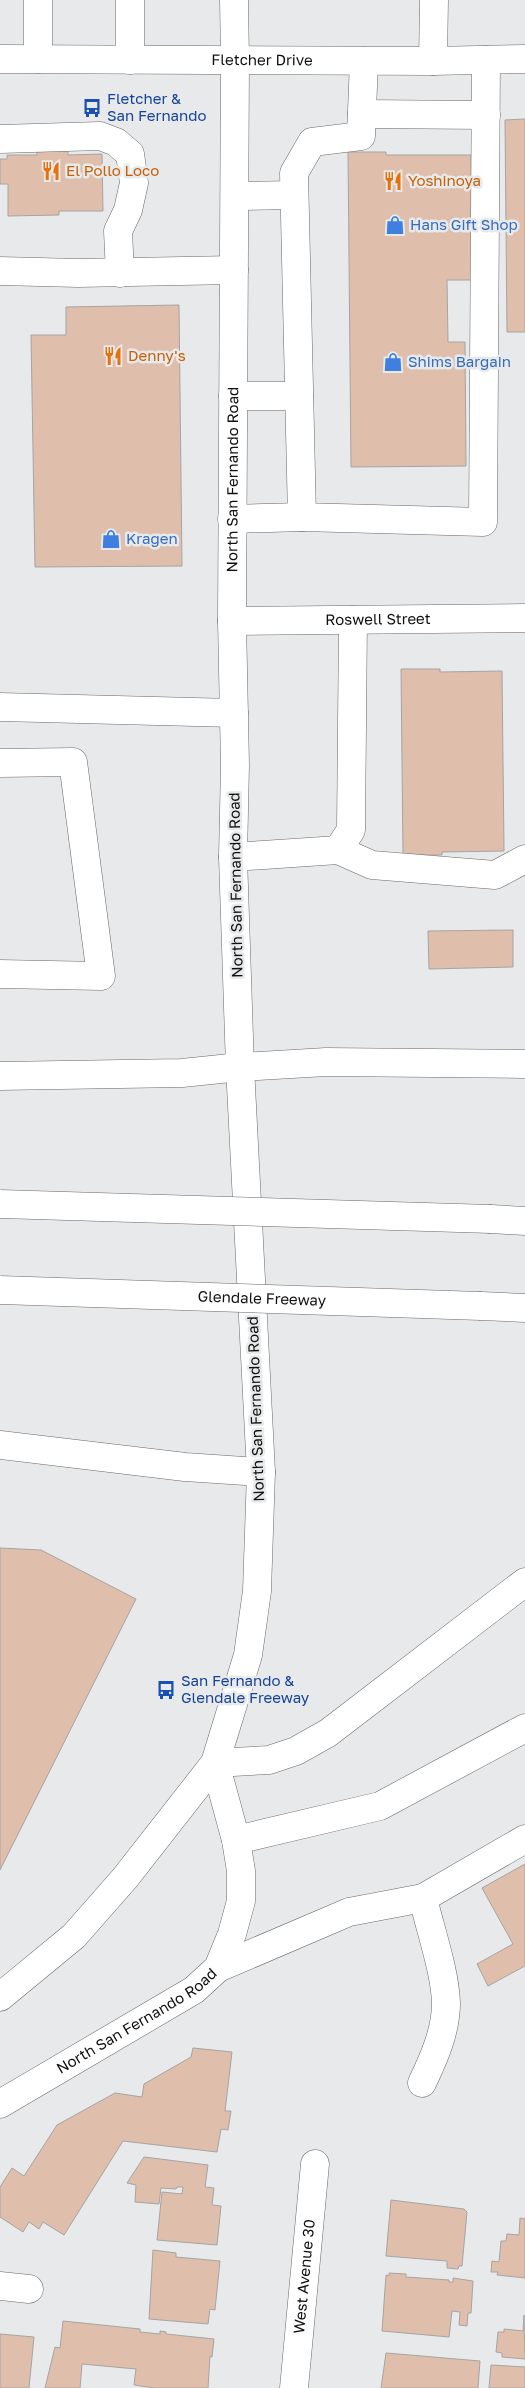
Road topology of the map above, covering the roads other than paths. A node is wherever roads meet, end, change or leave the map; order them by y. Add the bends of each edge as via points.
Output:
1 (38, 0) edge
2 (130, 0) edge
3 (234, 0) edge
4 (434, 0) edge
5 (0, 59) edge
6 (525, 59) edge
7 (38, 60) junction
8 (130, 60) junction
9 (235, 60) junction
10 (486, 60) junction
11 (364, 61) junction
12 (433, 61) junction
13 (362, 114) junction
14 (486, 115) junction
15 (0, 139) edge
16 (294, 195) junction
17 (234, 196) junction
18 (234, 270) junction
19 (0, 271) edge
20 (120, 273) junction
21 (233, 396) junction
22 (299, 396) junction
23 (302, 517) junction
24 (232, 519) junction
25 (525, 618) edge
26 (353, 620) junction
27 (232, 621) junction
28 (0, 707) edge
29 (234, 714) junction
30 (0, 762) edge
31 (338, 850) junction
32 (233, 857) junction
33 (525, 860) edge
34 (0, 974) edge
35 (525, 1064) edge
36 (240, 1067) junction
37 (0, 1076) edge
38 (0, 1204) edge
39 (525, 1221) edge
40 (0, 1290) edge
41 (525, 1308) edge
42 (0, 1445) edge
43 (262, 1472) junction
44 (525, 1582) edge
45 (525, 1728) edge
46 (215, 1763) junction
47 (525, 1839) edge
48 (236, 1840) junction
49 (423, 1898) junction
50 (218, 1968) junction
51 (0, 1997) edge
52 (422, 2083) dead end
53 (0, 2104) edge
54 (314, 2164) dead end
55 (0, 2286) edge
56 (29, 2289) dead end
57 (294, 2388) edge

1 - 7 main road
2 - 8 main road
3 - 9 main road, North San Fernando Road
4 - 12 main road
5 - 7 main road, Fletcher Drive
6 - 10 main road, Fletcher Drive
7 - 8 main road, Fletcher Drive
8 - 9 main road, Fletcher Drive
9 - 11 main road, Fletcher Drive
9 - 17 main road, North San Fernando Road
10 - 12 main road, Fletcher Drive
10 - 14 main road
11 - 12 main road, Fletcher Drive
11 - 13 main road
13 - 14 main road
13 - 16 main road via 361,136 312,142 294,173
14 - 23 main road via 483,522
15 - 20 main road via 100,136 116,142 130,154 134,183 128,210 118,231
16 - 17 main road
16 - 22 main road
17 - 18 main road, North San Fernando Road
18 - 20 main road
18 - 21 main road, North San Fernando Road
19 - 20 main road
21 - 22 main road
21 - 24 main road, North San Fernando Road
22 - 23 main road
23 - 24 main road
24 - 27 main road, North San Fernando Road
25 - 26 main road, Roswell Street
26 - 27 main road, Roswell Street
26 - 31 main road via 352,830
27 - 29 main road, North San Fernando Road
28 - 29 main road
29 - 32 main road, North San Fernando Road
30 - 34 main road via 73,762 101,976
31 - 32 main road
31 - 33 main road via 372,865 495,875
32 - 36 main road, North San Fernando Road
35 - 36 main road via 326,1062
36 - 37 main road via 182,1073
36 - 43 main road, North San Fernando Road
38 - 39 main road, bridge
40 - 41 main road, Glendale Freeway, bridge
42 - 43 main road via 203,1469
43 - 46 main road, North San Fernando Road via 257,1592 248,1655
44 - 46 main road via 320,1738 296,1751 268,1760
45 - 48 main road via 380,1806
46 - 48 main road, North San Fernando Road
46 - 51 main road, North San Fernando Road via 126,1878 74,1936
47 - 49 main road
48 - 50 main road, North San Fernando Road via 241,1870 241,1901
49 - 50 main road via 349,1912
49 - 52 main road via 446,2002 442,2034
50 - 53 main road, North San Fernando Road via 194,1990
54 - 57 main road, West Avenue 30
55 - 56 main road

